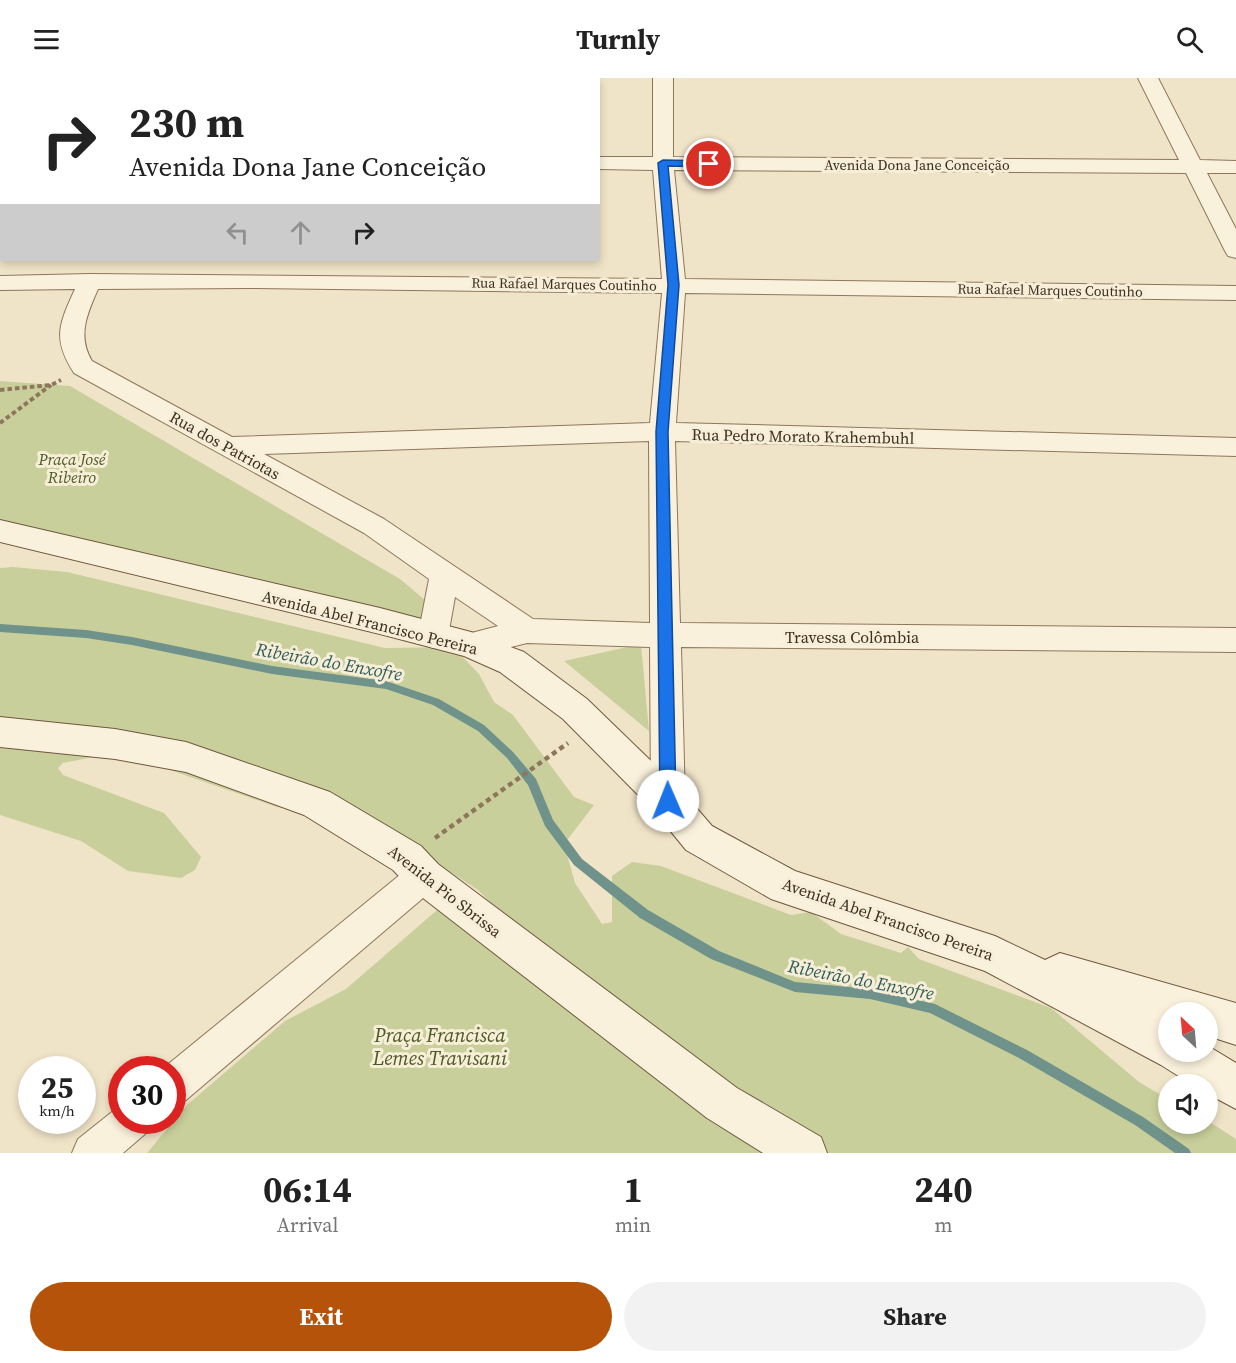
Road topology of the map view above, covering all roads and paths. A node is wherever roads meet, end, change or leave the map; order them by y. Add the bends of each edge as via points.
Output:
1 (663, 78) edge
2 (1148, 78) edge
3 (600, 163) edge
4 (663, 163) junction
5 (1193, 166) junction
6 (1236, 167) edge
7 (1236, 250) edge
8 (90, 281) junction
9 (0, 283) edge
10 (674, 285) junction
11 (1236, 293) edge
12 (83, 367) junction
13 (51, 385) junction
14 (0, 390) edge
15 (0, 423) edge
16 (662, 432) junction
17 (226, 446) junction
18 (1236, 447) edge
19 (0, 531) edge
20 (445, 573) junction
21 (527, 631) junction
22 (665, 635) junction
23 (433, 636) junction
24 (1236, 640) edge
25 (471, 645) junction
26 (0, 732) edge
27 (562, 747) dead end
28 (668, 801) junction
29 (446, 830) dead end
30 (424, 876) junction
31 (995, 955) junction
32 (1161, 1002) edge
33 (1218, 1019) edge
34 (1236, 1024) edge
35 (1158, 1042) edge
36 (1193, 1062) edge
37 (186, 1074) edge
38 (1236, 1088) edge
39 (114, 1134) edge
40 (92, 1153) edge
41 (805, 1153) edge

1 - 4 street
2 - 5 street
3 - 4 street, Avenida Dona Jane Conceição
4 - 5 street, Avenida Dona Jane Conceição
4 - 10 street
5 - 6 street, Avenida Dona Jane Conceição
5 - 7 street
8 - 9 street, Rua Rafael Marques Coutinho
8 - 10 street, Rua Rafael Marques Coutinho
8 - 12 street via 71,329 73,352
10 - 11 street, Rua Rafael Marques Coutinho
10 - 16 street
12 - 13 path
12 - 17 street, Rua dos Patriotas
13 - 14 path
13 - 15 path
16 - 17 street, Rua Pedro Morato Krahembuhl
16 - 18 street, Rua Pedro Morato Krahembuhl
16 - 22 street
17 - 20 street, Rua dos Patriotas via 374,526
19 - 23 main road, Avenida Abel Francisco Pereira
20 - 21 street, Rua dos Patriotas
20 - 23 street
21 - 22 street, Travessa Colômbia
21 - 25 street, Travessa Colômbia
22 - 24 street, Travessa Colômbia
22 - 28 street
23 - 25 main road, Avenida Abel Francisco Pereira
25 - 28 main road, Avenida Abel Francisco Pereira via 512,662 575,709
26 - 30 main road, Avenida Pio Sbrissa via 115,744 186,757 317,803 407,858
27 - 29 path
28 - 31 main road, Avenida Abel Francisco Pereira via 699,838 785,886
30 - 37 street
30 - 41 main road, Avenida Pio Sbrissa via 722,1103
31 - 32 main road
31 - 35 main road, Avenida Abel Francisco Pereira
33 - 34 main road
36 - 38 main road
39 - 40 street

